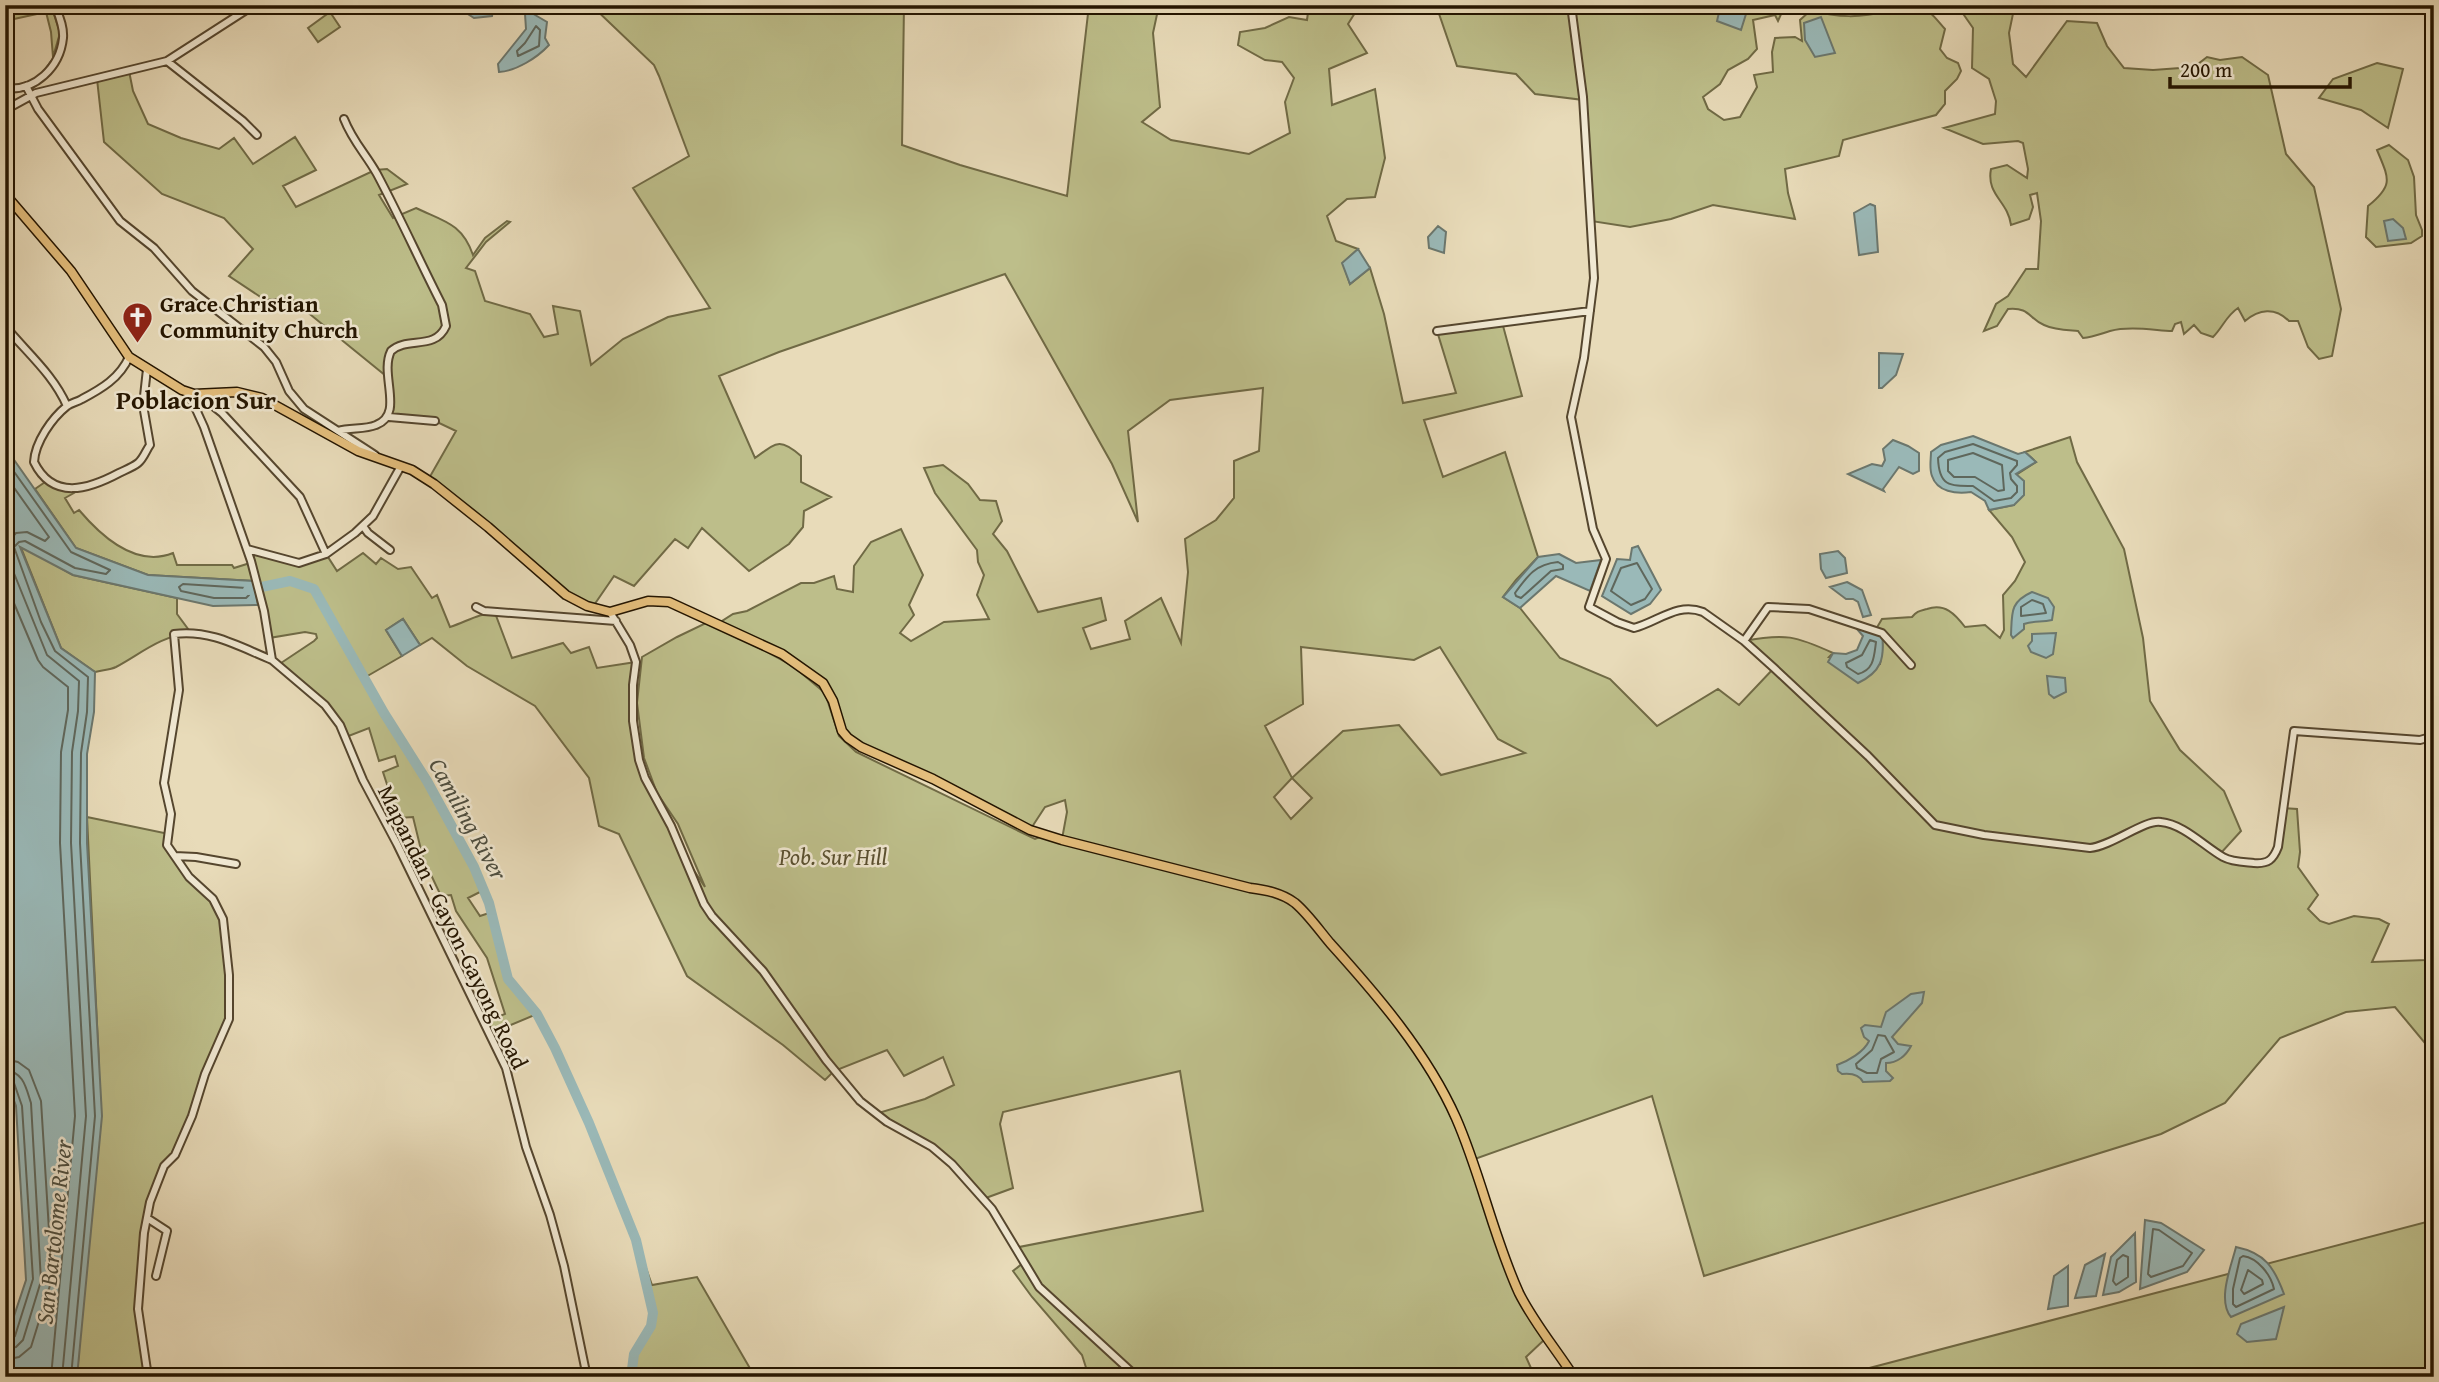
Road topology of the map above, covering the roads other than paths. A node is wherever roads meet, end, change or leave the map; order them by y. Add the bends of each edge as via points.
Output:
1 (55, 5) edge
2 (254, 5) edge
3 (1572, 5) edge
4 (167, 61) junction
5 (26, 86) junction
6 (5, 88) edge
7 (30, 95) junction
8 (5, 110) edge
9 (344, 119) dead end
10 (257, 135) dead end
11 (5, 194) edge
12 (1590, 311) junction
13 (5, 326) edge
14 (1437, 331) dead end
15 (129, 357) junction
16 (147, 369) junction
17 (194, 394) junction
18 (67, 406) junction
19 (389, 417) junction
20 (435, 421) dead end
21 (338, 431) junction
22 (378, 457) junction
23 (401, 466) junction
24 (363, 526) junction
25 (247, 550) junction
26 (390, 550) dead end
27 (326, 554) junction
28 (476, 607) dead end
29 (610, 612) junction
30 (616, 621) junction
31 (1744, 641) junction
32 (272, 660) junction
33 (1911, 665) dead end
34 (2434, 736) edge
35 (175, 856) junction
36 (236, 864) dead end
37 (147, 1218) junction
38 (156, 1276) dead end
39 (148, 1377) edge
40 (587, 1377) edge
41 (1137, 1377) edge
42 (1574, 1377) edge

1 - 5 street via 62,30 60,48 48,72
2 - 4 street
3 - 12 street via 1591,201 1594,278
4 - 7 street
4 - 10 street
5 - 6 street
5 - 7 street
7 - 8 street
7 - 21 street via 120,220 154,248 192,291 264,347 295,399
9 - 19 street via 386,190 445,319 440,336 391,351 386,366
11 - 15 main road via 71,271
12 - 14 street
12 - 31 street via 1571,417 1593,529 1606,559 1589,607 1634,628 1679,609 1695,609
13 - 18 street via 51,376
15 - 16 main road
15 - 18 street via 113,380
16 - 17 main road
16 - 18 street via 143,405 150,445 137,464 91,486 60,486 34,461 43,435
17 - 22 main road via 230,391 262,398 358,451
17 - 25 street
17 - 27 street via 222,413 300,497
19 - 20 street
19 - 21 street via 371,427
21 - 22 street
22 - 23 main road
23 - 24 street via 380,506
23 - 29 main road via 444,492 566,595
24 - 26 street
24 - 27 street
25 - 27 street via 299,563
25 - 32 street
28 - 30 street
29 - 30 street
29 - 42 main road via 648,601 669,602 782,654 823,683 848,738 1030,830 1271,891 1295,903 1376,995 1446,1097 1518,1290
30 - 41 street via 636,662 634,736 645,778 712,916 763,971 859,1101 952,1164 996,1214 1039,1287
31 - 33 street via 1768,607 1809,608 1882,633
31 - 34 street via 1868,756 1930,821 1984,835 2090,848 2160,821 2223,857 2264,863 2278,847 2294,731 2420,740
32 - 35 street, Mapandan - Gayon-Gayong Road via 218,638 174,634 179,690 164,787 171,817 167,845
32 - 40 street, Mapandan - Gayon-Gayong Road via 325,705 340,725 500,1055 564,1265
35 - 36 street
35 - 37 street via 213,899 223,919 229,1019 192,1116 164,1166
37 - 38 street via 166,1231
37 - 39 street via 138,1309

